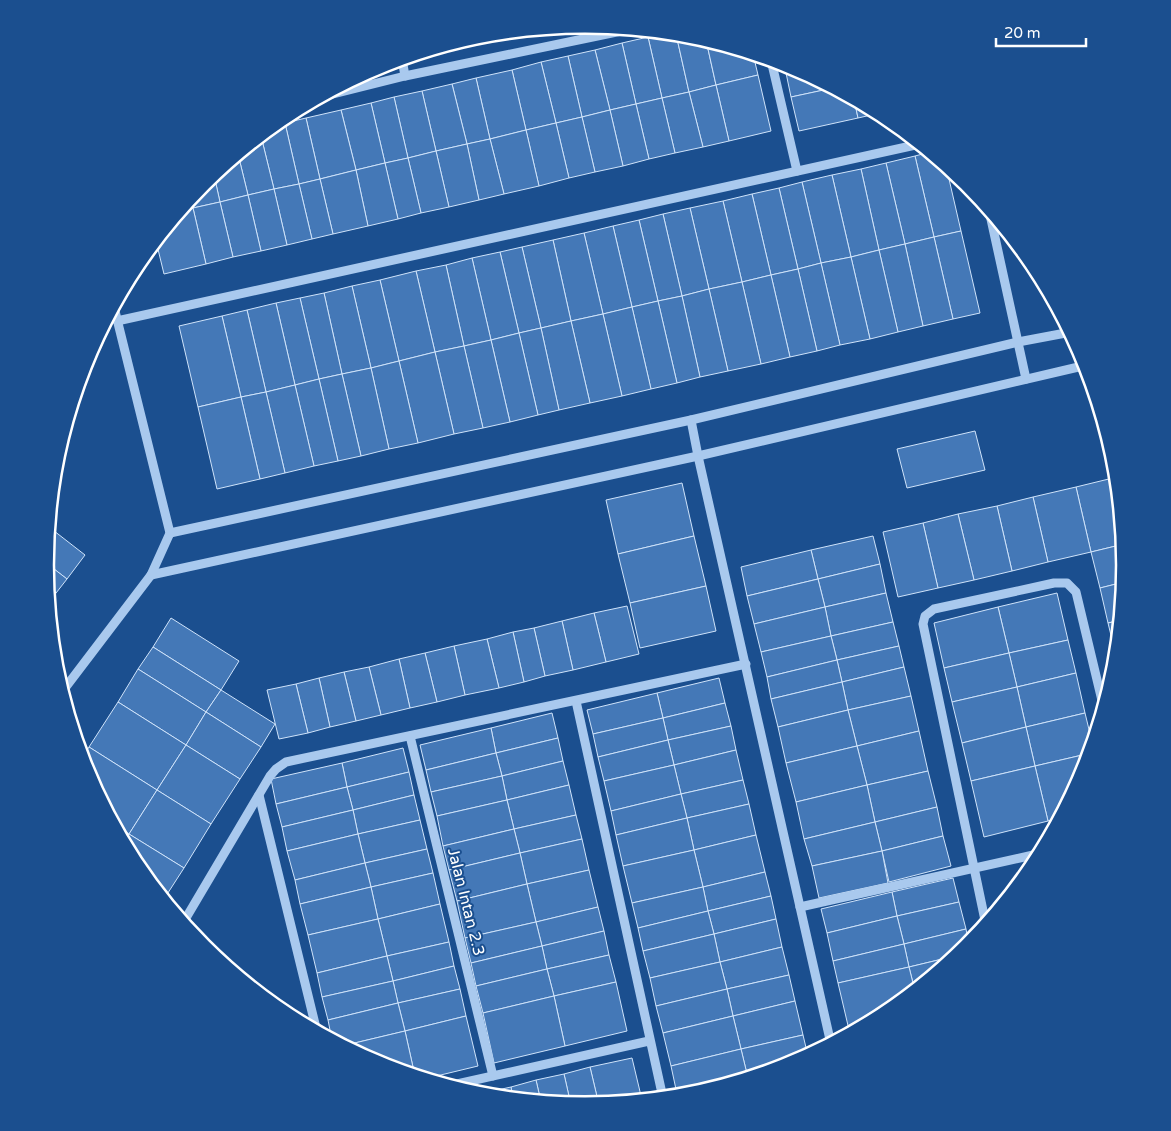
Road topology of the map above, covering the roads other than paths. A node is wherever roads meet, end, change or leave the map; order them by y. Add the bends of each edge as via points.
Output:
1 (592, 34) edge
2 (404, 66) edge
3 (774, 69) edge
4 (406, 76) junction
5 (346, 91) edge
6 (911, 146) edge
7 (797, 171) junction
8 (992, 224) edge
9 (116, 317) edge
10 (117, 320) junction
11 (1064, 333) edge
12 (1018, 342) junction
13 (1079, 367) edge
14 (1026, 379) junction
15 (692, 420) junction
16 (698, 456) junction
17 (170, 533) junction
18 (151, 575) junction
19 (746, 664) junction
20 (68, 685) edge
21 (1101, 695) edge
22 (576, 701) junction
23 (410, 736) junction
24 (259, 795) junction
25 (1032, 855) edge
26 (974, 867) junction
27 (800, 907) junction
28 (187, 917) edge
29 (984, 917) edge
30 (315, 1023) edge
31 (830, 1037) edge
32 (649, 1041) junction
33 (493, 1076) junction
34 (463, 1083) edge
35 (661, 1092) edge

1 - 4 street
2 - 4 street
3 - 7 street
4 - 5 street
6 - 7 street
7 - 10 street
8 - 12 street
9 - 10 street
10 - 17 street
11 - 12 street
12 - 14 street
12 - 15 street
13 - 14 street
14 - 16 street
15 - 16 street
15 - 17 street
16 - 18 street
16 - 19 street
17 - 18 street
18 - 20 street
19 - 22 street
19 - 27 street
21 - 26 street via 1076,592 1067,583 934,609 925,616 923,624
22 - 23 street
22 - 32 street
23 - 24 street via 286,762 270,776
23 - 33 street, Jalan Intan 2.3
24 - 28 street
24 - 30 street
25 - 26 street
26 - 27 street
26 - 29 street
27 - 31 street
32 - 33 street
32 - 35 street
33 - 34 street

